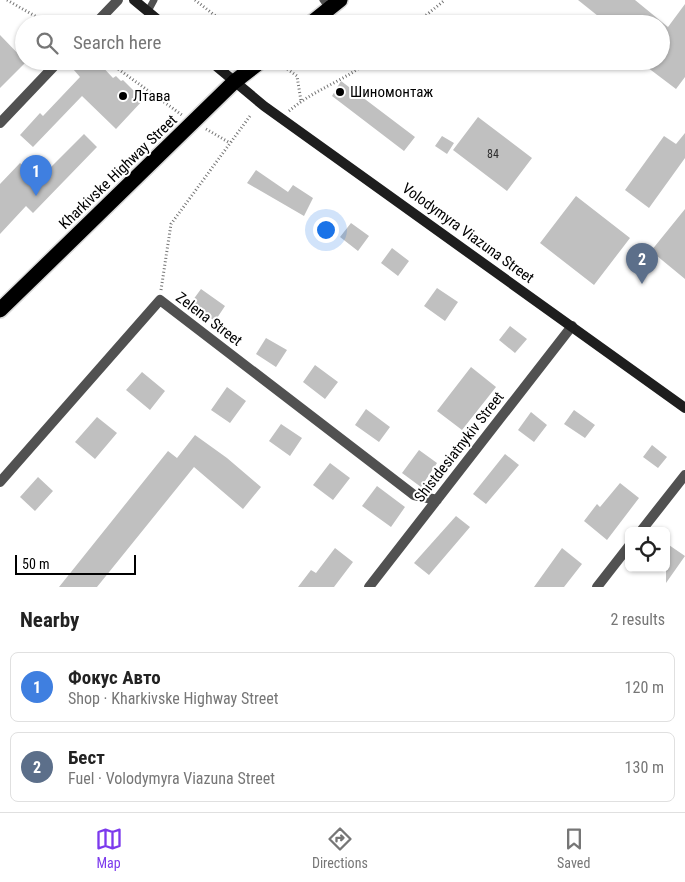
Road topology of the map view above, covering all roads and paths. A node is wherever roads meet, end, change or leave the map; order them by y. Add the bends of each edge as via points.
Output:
1 (8, 0) edge
2 (118, 0) edge
3 (134, 0) edge
4 (154, 0) edge
5 (195, 0) edge
6 (445, 0) edge
7 (331, 3) edge
8 (148, 11) junction
9 (34, 15) edge
10 (104, 15) edge
11 (153, 15) edge
12 (214, 15) edge
13 (319, 15) edge
14 (427, 15) edge
15 (50, 70) edge
16 (119, 70) edge
17 (220, 70) edge
18 (249, 70) edge
19 (289, 70) edge
20 (358, 70) edge
21 (234, 82) junction
22 (174, 110) dead end
23 (250, 116) dead end
24 (0, 123) edge
25 (160, 300) junction
26 (0, 310) edge
27 (572, 326) junction
28 (685, 408) edge
29 (685, 475) edge
30 (0, 482) edge
31 (437, 500) junction
32 (644, 527) edge
33 (625, 551) edge
34 (369, 587) edge
35 (597, 587) edge

1 - 9 path
2 - 10 street
3 - 8 main road
4 - 8 lane
5 - 12 path
6 - 14 path
7 - 13 highway
8 - 11 main road
15 - 24 street
16 - 22 path
17 - 21 main road, Volodymyra Viazuna Street
18 - 21 highway, Kharkivske Highway Street
19 - 20 path via 297,76 301,101
21 - 26 highway, Kharkivske Highway Street
21 - 27 main road, Volodymyra Viazuna Street
23 - 25 path via 171,224
25 - 30 street, Zelena Street
25 - 31 street, Zelena Street via 414,495
27 - 28 main road, Volodymyra Viazuna Street
27 - 31 street, Shistdesiatnykiv Street
29 - 32 street
31 - 34 street, Shistdesiatnykiv Street
33 - 35 street

